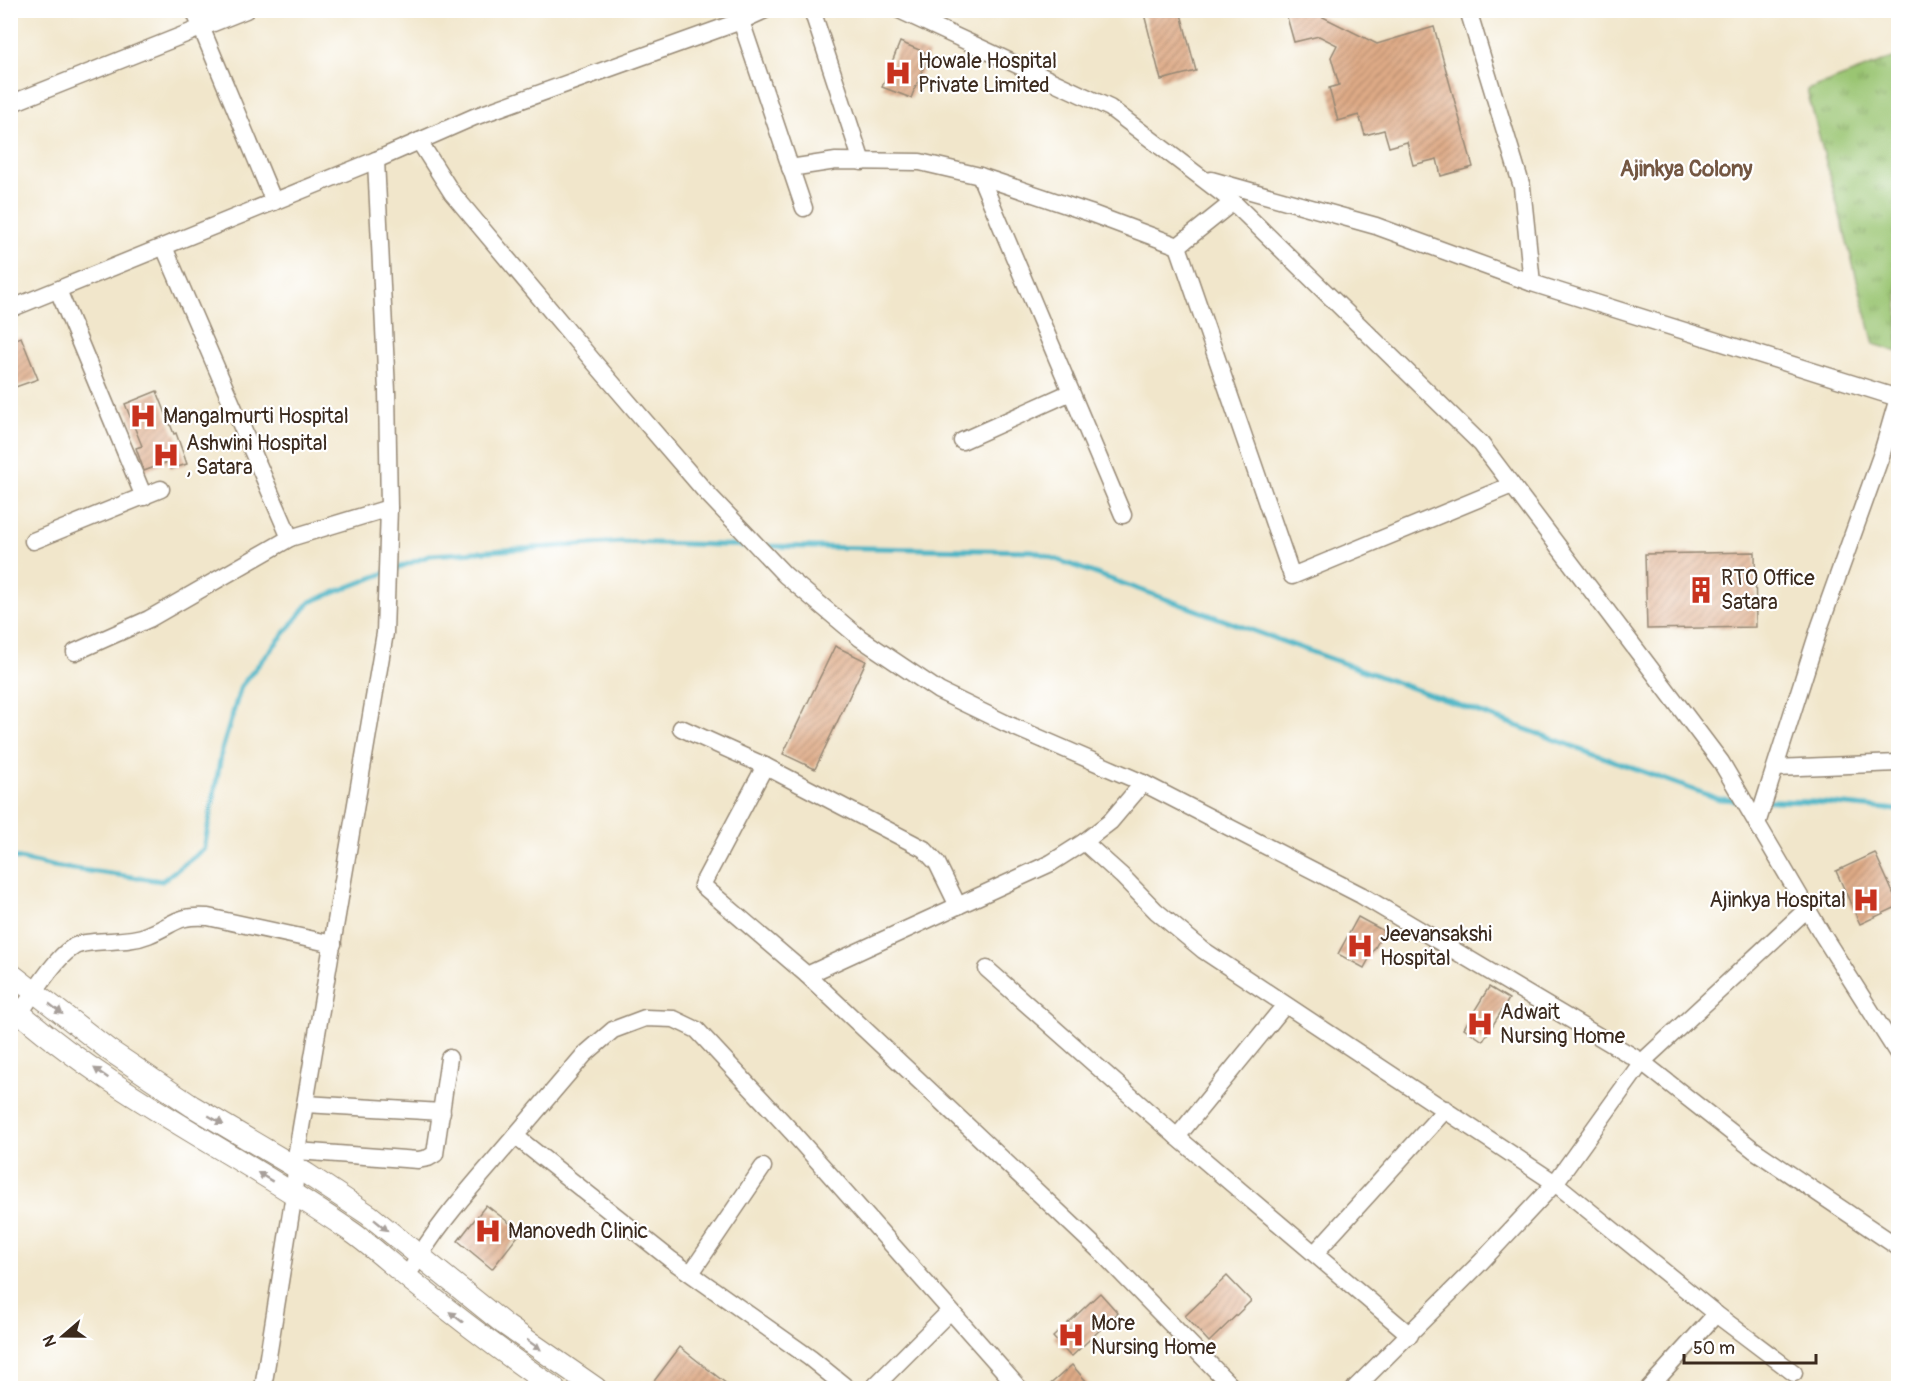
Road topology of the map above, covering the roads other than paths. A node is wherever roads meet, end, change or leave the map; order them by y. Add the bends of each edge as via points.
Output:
1 (194, 10) edge
2 (246, 10) edge
3 (765, 10) edge
4 (812, 10) edge
5 (899, 10) edge
6 (1468, 10) edge
7 (741, 21) junction
8 (202, 29) junction
9 (10, 104) edge
10 (420, 141) junction
11 (376, 160) junction
12 (862, 162) junction
13 (790, 168) junction
14 (980, 176) junction
15 (1202, 178) junction
16 (274, 202) junction
17 (1233, 202) junction
18 (804, 208) dead end
19 (1178, 246) junction
20 (164, 247) junction
21 (1532, 283) junction
22 (58, 290) junction
23 (10, 309) edge
24 (1071, 392) junction
25 (1898, 398) edge
26 (962, 441) dead end
27 (1512, 485) junction
28 (161, 489) dead end
29 (144, 496) junction
30 (389, 508) junction
31 (1123, 515) dead end
32 (290, 538) junction
33 (33, 541) dead end
34 (75, 652) dead end
35 (681, 728) dead end
36 (1899, 763) edge
37 (765, 766) junction
38 (1776, 768) junction
39 (1143, 783) junction
40 (1757, 824) junction
41 (1083, 842) junction
42 (958, 906) junction
43 (1807, 909) junction
44 (333, 944) junction
45 (987, 969) dead end
46 (10, 973) edge
47 (807, 975) junction
48 (35, 992) junction
49 (1285, 1005) junction
50 (15, 1008) edge
51 (1899, 1054) edge
52 (449, 1058) dead end
53 (1642, 1062) junction
54 (305, 1104) junction
55 (1446, 1109) junction
56 (441, 1112) junction
57 (515, 1136) junction
58 (1177, 1137) junction
59 (296, 1159) junction
60 (763, 1167) dead end
61 (1554, 1183) junction
62 (294, 1194) junction
63 (1899, 1246) edge
64 (1315, 1253) junction
65 (419, 1255) junction
66 (691, 1273) junction
67 (407, 1277) junction
68 (949, 1312) junction
69 (1716, 1314) junction
70 (1410, 1335) junction
71 (1794, 1373) dead end
72 (262, 1389) edge
73 (554, 1389) edge
74 (596, 1389) edge
75 (847, 1389) edge
76 (873, 1389) edge
77 (1019, 1389) edge
78 (1233, 1389) edge
79 (1355, 1389) edge
80 (1649, 1389) edge

1 - 8 street
2 - 8 street
3 - 7 street
4 - 12 street
5 - 15 street via 1110,108
6 - 21 street via 1522,187
7 - 10 street via 474,117
7 - 13 street
8 - 9 street
8 - 16 street
10 - 11 street
10 - 39 street via 452,193 593,362 704,490 785,575 860,638 939,691
11 - 16 street
11 - 30 street
12 - 13 street via 836,161
12 - 14 street via 920,162
13 - 18 street
14 - 19 street
14 - 24 street
15 - 17 street
15 - 21 street via 1376,226
16 - 20 street
17 - 19 street
17 - 27 street via 1481,444
19 - 27 street via 1292,576
20 - 22 street
20 - 32 street
21 - 25 street
22 - 23 street
22 - 29 street
24 - 26 street
24 - 31 street
25 - 38 street
27 - 40 street via 1721,762
28 - 29 street
29 - 33 street
30 - 32 street
30 - 44 street via 385,633
32 - 34 street via 149,619
35 - 37 street
36 - 38 street
37 - 42 street via 924,849 937,863
37 - 47 street via 702,885
38 - 40 street
39 - 41 street via 1110,822
39 - 53 street via 1361,895
40 - 43 street
41 - 42 street via 1051,863
41 - 49 street via 1203,950
42 - 47 street
43 - 51 street
43 - 53 street
44 - 48 street via 192,916 131,940 71,948
44 - 54 street
45 - 58 street
46 - 48 street
47 - 78 street via 1100,1251
48 - 50 street
48 -> 59 street via 109,1050 183,1100
49 - 55 street
49 - 58 street
62 -> 50 street via 170,1120 95,1070
52 - 56 street
53 - 61 street
53 - 63 street via 1754,1150
54 - 56 street
54 - 59 street
55 - 61 street
55 - 64 street
56 - 59 street via 435,1154 428,1158
57 - 65 street via 461,1198
57 - 66 street
57 - 68 street via 584,1055 613,1030 645,1018 674,1019 697,1030
58 - 64 street
59 - 62 street
59 -> 65 street
60 - 66 street
61 - 69 street
61 - 70 street
62 - 67 street via 355,1234
62 - 72 street
64 - 70 street
65 - 67 street
65 -> 74 street via 504,1324
66 - 75 street
73 -> 67 street
68 - 76 street
68 - 77 street
69 - 71 street
69 - 80 street
70 - 79 street

